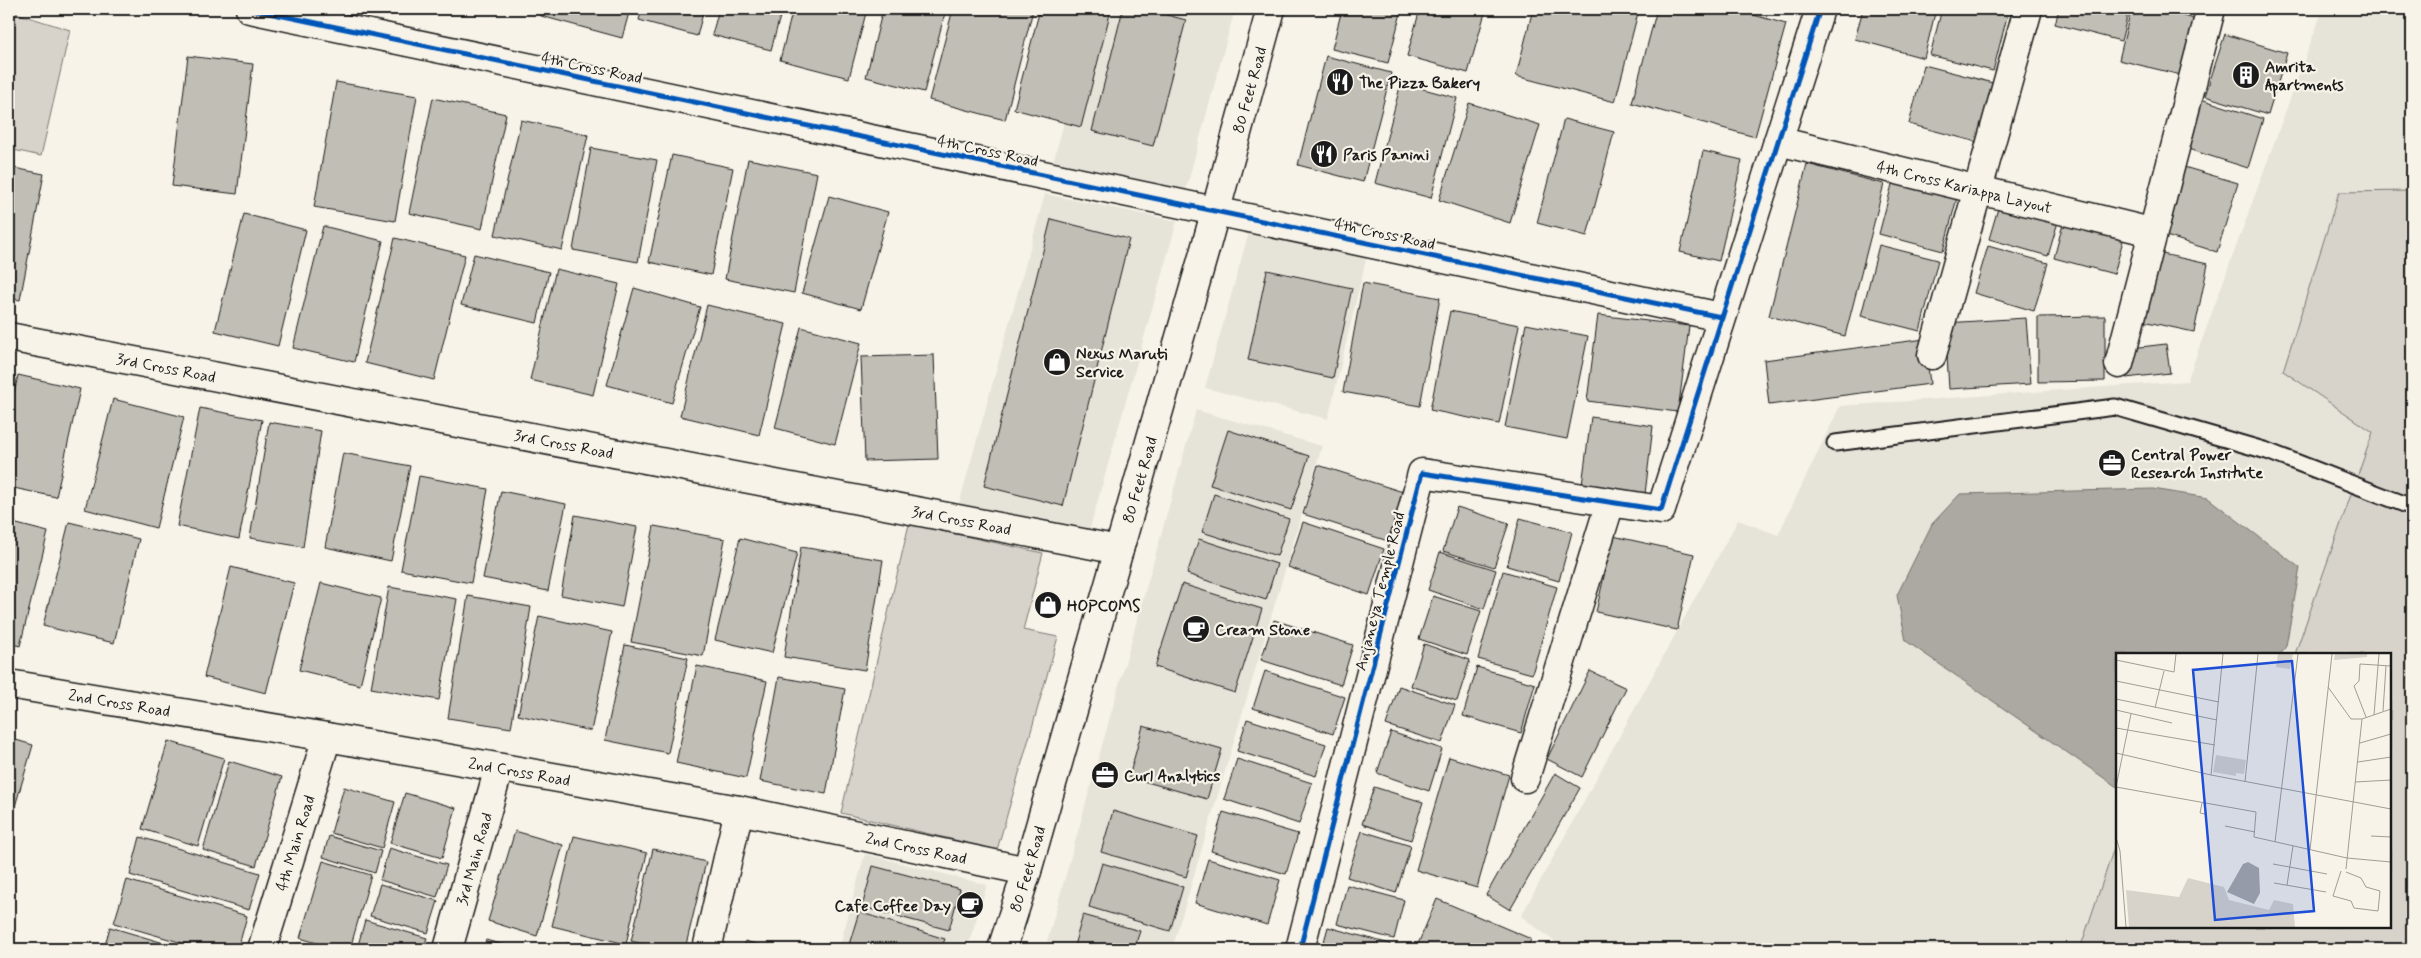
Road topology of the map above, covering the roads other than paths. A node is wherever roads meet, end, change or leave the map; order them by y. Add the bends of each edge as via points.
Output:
1 (250, 9) edge
2 (1270, 9) edge
3 (1820, 9) edge
4 (2028, 9) edge
5 (2211, 9) edge
6 (1778, 141) junction
7 (1980, 189) junction
8 (1216, 210) junction
9 (2151, 232) junction
10 (1721, 317) junction
11 (9, 337) edge
12 (1932, 355) dead end
13 (2119, 364) dead end
14 (1835, 443) dead end
15 (1610, 503) junction
16 (2412, 507) edge
17 (1119, 550) junction
18 (9, 684) edge
19 (327, 737) junction
20 (499, 768) junction
21 (1525, 778) dead end
22 (740, 810) junction
23 (1027, 871) junction
24 (262, 949) edge
25 (448, 949) edge
26 (707, 949) edge
27 (1002, 949) edge
28 (1300, 949) edge

1 - 8 street, 4th Cross Road
2 - 8 street, 80 Feet Road
3 - 6 street
4 - 7 street
5 - 9 street
6 - 7 street, 4th Cross Kariappa Layout
6 - 10 street
7 - 9 street, 4th Cross Kariappa Layout
7 - 12 street
8 - 10 street, 4th Cross Road
8 - 17 street, 80 Feet Road
9 - 13 street
10 - 15 street, Anjaneya Temple Road via 1661,510
11 - 17 street, 3rd Cross Road
14 - 16 lane via 2115,407 2267,451
15 - 21 street
15 - 28 street, Anjaneya Temple Road via 1422,473
17 - 23 street, 80 Feet Road
18 - 19 street, 2nd Cross Road
19 - 20 street, 2nd Cross Road
19 - 24 street, 4th Main Road
20 - 22 street, 2nd Cross Road
20 - 25 street, 3rd Main Road
22 - 23 street, 2nd Cross Road
22 - 26 street
23 - 27 street, 80 Feet Road

